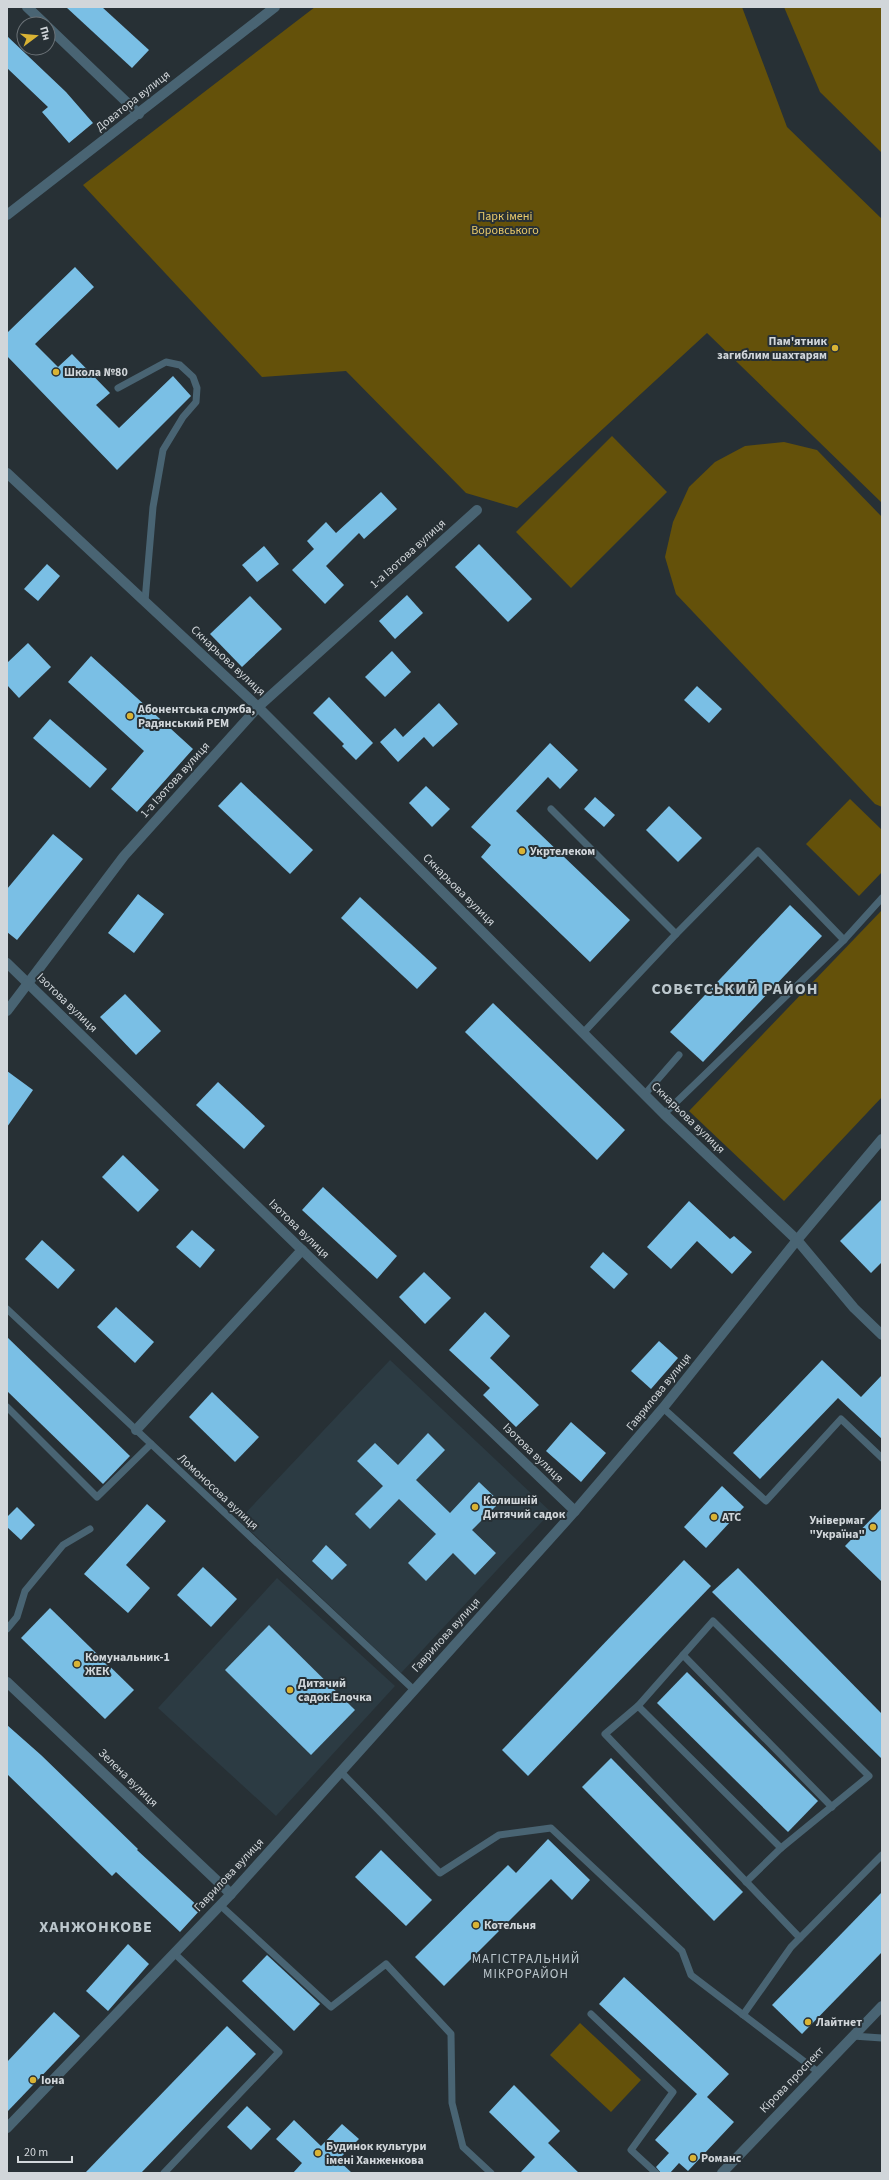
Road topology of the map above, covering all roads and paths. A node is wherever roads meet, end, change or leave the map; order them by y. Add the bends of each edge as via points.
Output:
1 (27, 7) edge
2 (275, 7) edge
3 (37, 16) edge
4 (56, 35) edge
5 (139, 114) junction
6 (7, 215) edge
7 (118, 388) dead end
8 (7, 472) edge
9 (477, 510) dead end
10 (145, 601) junction
11 (258, 707) junction
12 (551, 809) dead end
13 (882, 898) edge
14 (676, 934) junction
15 (844, 940) junction
16 (7, 964) edge
17 (29, 984) junction
18 (7, 1011) edge
19 (583, 1033) junction
20 (679, 1055) dead end
21 (644, 1094) junction
22 (664, 1114) junction
23 (882, 1139) edge
24 (796, 1240) junction
25 (302, 1250) junction
26 (7, 1310) edge
27 (882, 1335) edge
28 (7, 1407) edge
29 (663, 1408) junction
30 (136, 1430) junction
31 (151, 1444) junction
32 (882, 1458) edge
33 (575, 1511) junction
34 (90, 1529) dead end
35 (7, 1629) edge
36 (683, 1655) junction
37 (7, 1682) edge
38 (414, 1690) junction
39 (638, 1706) junction
40 (341, 1772) junction
41 (832, 1807) junction
42 (781, 1848) junction
43 (882, 1855) edge
44 (746, 1882) junction
45 (231, 1894) junction
46 (220, 1905) junction
47 (800, 1938) junction
48 (174, 1953) junction
49 (882, 2006) edge
50 (590, 2014) dead end
51 (743, 2015) junction
52 (853, 2036) junction
53 (882, 2038) edge
54 (818, 2072) junction
55 (7, 2128) edge
56 (164, 2173) edge
57 (490, 2173) edge
58 (656, 2173) edge
59 (722, 2173) edge

1 - 3 street
2 - 5 street, Доватора вулиця
4 - 5 street
5 - 6 street, Доватора вулиця
7 - 10 lane via 166,362 180,365 193,376 197,388 196,402 183,417 163,450 153,507
8 - 10 street, Скнарьова вулиця
9 - 11 street, 1-а Ізотова вулиця
10 - 11 street, Скнарьова вулиця
11 - 17 street, 1-а Ізотова вулиця via 124,856
11 - 19 street, Скнарьова вулиця
12 - 14 lane
13 - 15 lane
14 - 15 lane via 758,851
14 - 19 lane
15 - 22 lane
16 - 17 street, Ізотова вулиця
17 - 18 street, 1-а Ізотова вулиця
17 - 25 street, Ізотова вулиця
19 - 21 street, Скнарьова вулиця
20 - 21 lane
21 - 22 street, Скнарьова вулиця
22 - 24 street, Скнарьова вулиця
23 - 24 street, Гаврилова вулиця
24 - 27 street, Скнарьова вулиця via 854,1308
24 - 29 street, Гаврилова вулиця
25 - 30 street
25 - 33 street, Ізотова вулиця
26 - 30 lane, Ломоносова вулиця
28 - 31 lane via 97,1497
29 - 32 lane via 766,1501 841,1419
29 - 33 street, Гаврилова вулиця
30 - 31 lane, Ломоносова вулиця
31 - 38 lane, Ломоносова вулиця
33 - 38 street, Гаврилова вулиця
34 - 35 lane via 63,1546 25,1591 17,1617
36 - 39 lane
36 - 41 lane
36 - 41 lane via 713,1621 869,1776
37 - 45 street, Зелена вулиця
38 - 40 street, Гаврилова вулиця
39 - 42 lane
39 - 44 lane via 605,1734
40 - 45 street, Гаврилова вулиця
40 - 51 lane via 440,1873 499,1835 551,1828 682,1951 691,1975
41 - 42 lane
42 - 44 lane
43 - 47 lane
44 - 47 lane
45 - 46 street, Гаврилова вулиця
46 - 48 street, Гаврилова вулиця
46 - 57 lane via 331,2007 386,1964 451,2034 452,2103 463,2147
47 - 51 lane
48 - 55 street, Гаврилова вулиця
48 - 56 lane via 279,2052
49 - 52 street, Кірова проспект
50 - 58 lane via 673,2092 631,2150
51 - 54 lane
52 - 53 lane
52 - 54 street, Кірова проспект
54 - 59 street, Кірова проспект

